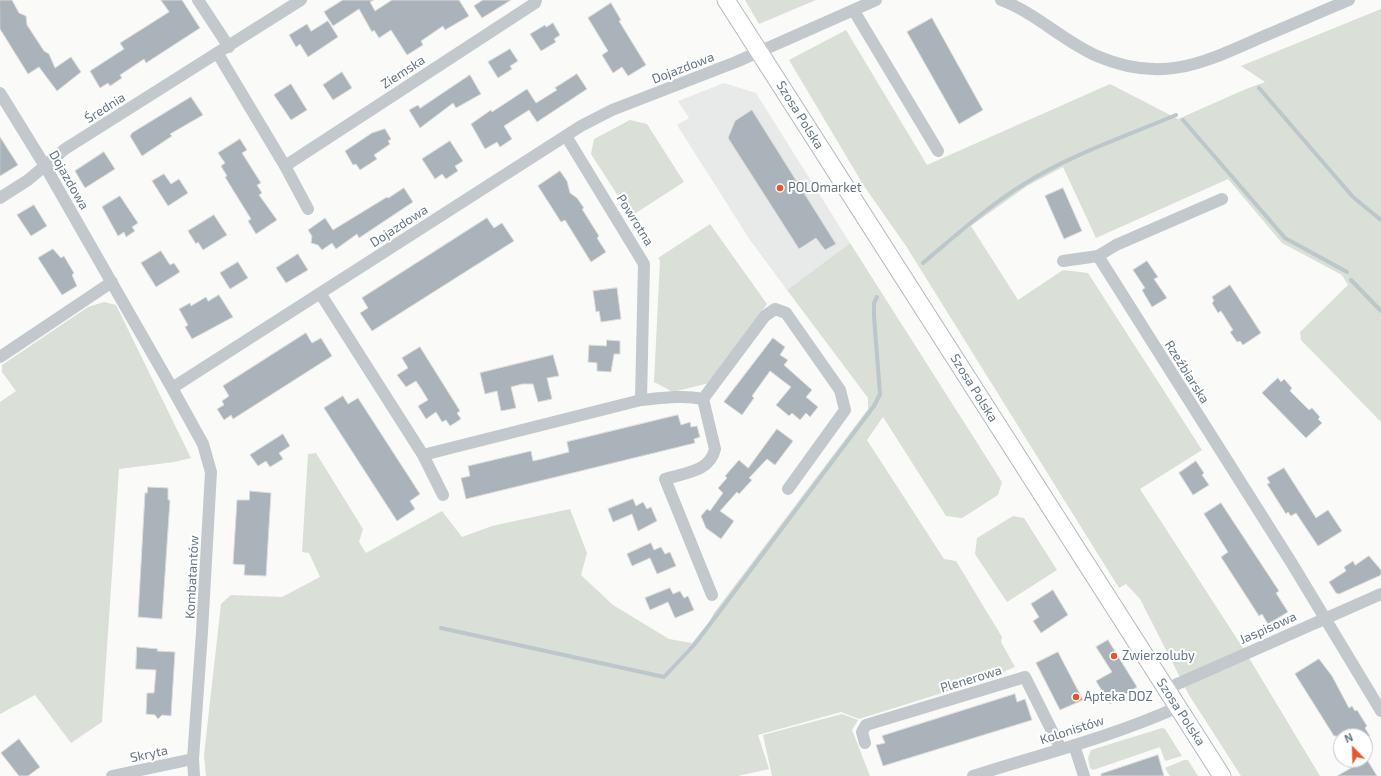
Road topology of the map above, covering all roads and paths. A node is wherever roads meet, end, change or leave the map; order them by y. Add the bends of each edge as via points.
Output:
1 (198, 0) edge
2 (301, 0) edge
3 (536, 0) edge
4 (726, 0) edge
5 (1000, 0) edge
6 (1349, 0) edge
7 (869, 1) edge
8 (854, 11) junction
9 (229, 47) junction
10 (759, 52) junction
11 (218, 54) junction
12 (0, 93) edge
13 (566, 136) junction
14 (938, 151) dead end
15 (45, 166) junction
16 (285, 166) junction
17 (0, 198) edge
18 (1222, 199) dead end
19 (308, 209) dead end
20 (1098, 256) junction
21 (1063, 261) dead end
22 (112, 282) junction
23 (320, 294) junction
24 (0, 357) edge
25 (172, 388) junction
26 (703, 399) junction
27 (641, 400) junction
28 (422, 455) junction
29 (788, 489) dead end
30 (443, 494) dead end
31 (1381, 594) edge
32 (712, 595) dead end
33 (1325, 618) junction
34 (1166, 689) junction
35 (1178, 707) junction
36 (1381, 711) edge
37 (865, 742) dead end
38 (1074, 745) junction
39 (1061, 749) junction
40 (193, 758) junction
41 (112, 776) edge
42 (194, 776) edge
43 (973, 776) edge
44 (1084, 776) edge
45 (1222, 776) edge

1 - 9 street
2 - 9 street, Średnia
3 - 16 street, Ziemska
4 - 10 street, Szosa Polska
5 - 6 street via 1020,9 1096,56 1131,68 1156,70 1177,69 1210,60
7 - 8 street, Dojazdowa
8 - 10 street, Dojazdowa
8 - 14 street
9 - 11 street, Średnia
10 - 13 street, Dojazdowa via 612,110
10 - 34 street, Szosa Polska
11 - 15 street, Średnia via 65,149
11 - 16 street
12 - 15 street, Dojazdowa
13 - 23 street, Dojazdowa
13 - 27 street, Powrotna via 644,264
15 - 17 street, Średnia
15 - 22 street, Dojazdowa
16 - 19 street
18 - 20 street via 1116,245
20 - 21 street
20 - 33 street, Rzeźbiarska
22 - 24 street
22 - 25 street, Dojazdowa
23 - 25 street, Dojazdowa
23 - 28 street
25 - 40 street, Kombatantów via 203,444 211,472
26 - 27 street via 686,396
26 - 29 street via 765,316 776,309 786,313 840,390 845,410
26 - 32 street via 715,449 714,455 704,467 665,479
27 - 28 street
28 - 30 street
31 - 33 street, Jaspisowa
33 - 34 street, Jaspisowa
33 - 36 street, Rzeźbiarska
34 - 35 street, Szosa Polska
35 - 38 street, Kolonistów
35 - 45 street, Szosa Polska
37 - 39 street, Plenerowa via 862,732 866,725 1025,677
38 - 39 street, Kolonistów
38 - 44 street
39 - 43 street, Kolonistów
40 - 41 street, Skryta
40 - 42 street, Kombatantów

